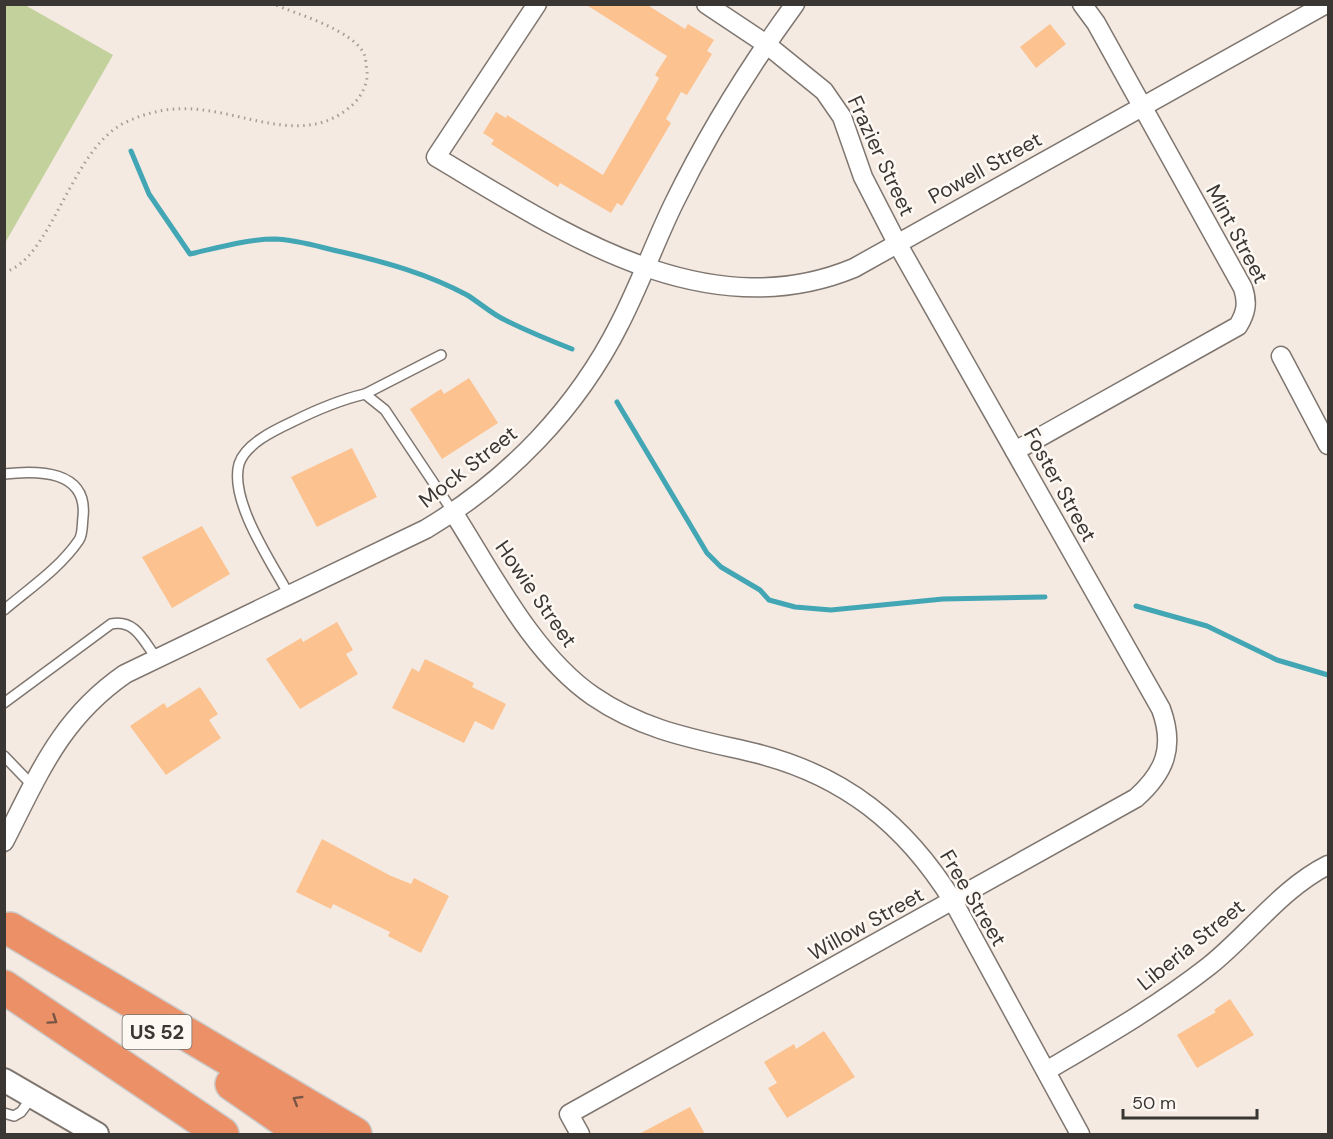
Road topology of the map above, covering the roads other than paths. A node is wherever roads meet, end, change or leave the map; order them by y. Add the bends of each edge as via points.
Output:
1 (537, 4) edge
2 (706, 4) edge
3 (795, 4) edge
4 (1082, 4) edge
5 (1326, 4) edge
6 (766, 44) junction
7 (1142, 106) junction
8 (897, 243) junction
9 (646, 267) junction
10 (441, 355) dead end
11 (1281, 356) dead end
12 (365, 393) junction
13 (1329, 445) edge
14 (1015, 451) junction
15 (4, 474) edge
16 (453, 513) junction
17 (289, 595) junction
18 (4, 610) edge
19 (157, 659) junction
20 (591, 695) joint
21 (4, 703) edge
22 (1166, 754) joint
23 (4, 756) edge
24 (33, 786) junction
25 (6, 833) edge
26 (1329, 865) edge
27 (953, 901) junction
28 (7, 927) edge
29 (4, 987) edge
30 (1046, 1071) junction
31 (4, 1080) edge
32 (154, 1089) junction
33 (27, 1104) junction
34 (4, 1113) edge
35 (97, 1134) edge
36 (209, 1134) edge
37 (222, 1134) edge
38 (304, 1134) edge
39 (355, 1134) edge
40 (580, 1134) edge
41 (1080, 1134) edge

1 - 9 street, Powell Street via 436,157 528,211
2 - 6 street, Frazier Street
3 - 6 street, Mock Street
4 - 7 street, Mint Street
5 - 7 street, Powell Street
6 - 8 street, Frazier Street via 824,91 842,117 863,177
6 - 9 street, Mock Street via 708,139
7 - 8 street, Powell Street
7 - 14 street, Mint Street via 1243,288 1247,301 1244,316 1238,326
8 - 9 street, Powell Street via 830,278 771,289 708,285
8 - 14 street, Foster Street
9 - 16 street, Mock Street via 599,362 566,410 535,444
10 - 12 lane
11 - 13 street
12 - 16 lane via 385,410
12 - 17 lane via 339,399 263,435 239,462 238,487 247,515
14 - 22 street, Foster Street via 1161,709 1168,732
15 - 18 lane via 35,470 61,476 78,491 84,507 81,537 65,558
16 - 17 street, Mock Street
16 - 20 street, Howie Street via 533,635 571,679
17 - 19 street, Mock Street
19 - 21 lane via 134,627 120,622 111,624
19 - 24 street, Mock Street via 117,680 78,713
20 - 27 street, Free Street via 659,731 758,754 849,791 898,828 933,868
22 - 27 street, Willow Street via 1158,774 1136,798
23 - 24 lane
24 - 25 street, Mock Street
26 - 30 street, Liberia Street via 1296,888 1172,994
27 - 30 street, Free Street
27 - 40 street, Willow Street via 569,1114
28 - 38 highway, US 52
39 -> 28 highway
29 -> 32 highway, US 52
30 - 41 street, Free Street
31 - 33 street
32 - 36 highway
32 - 37 highway, US 52
33 - 34 lane via 14,1116
33 - 35 street

